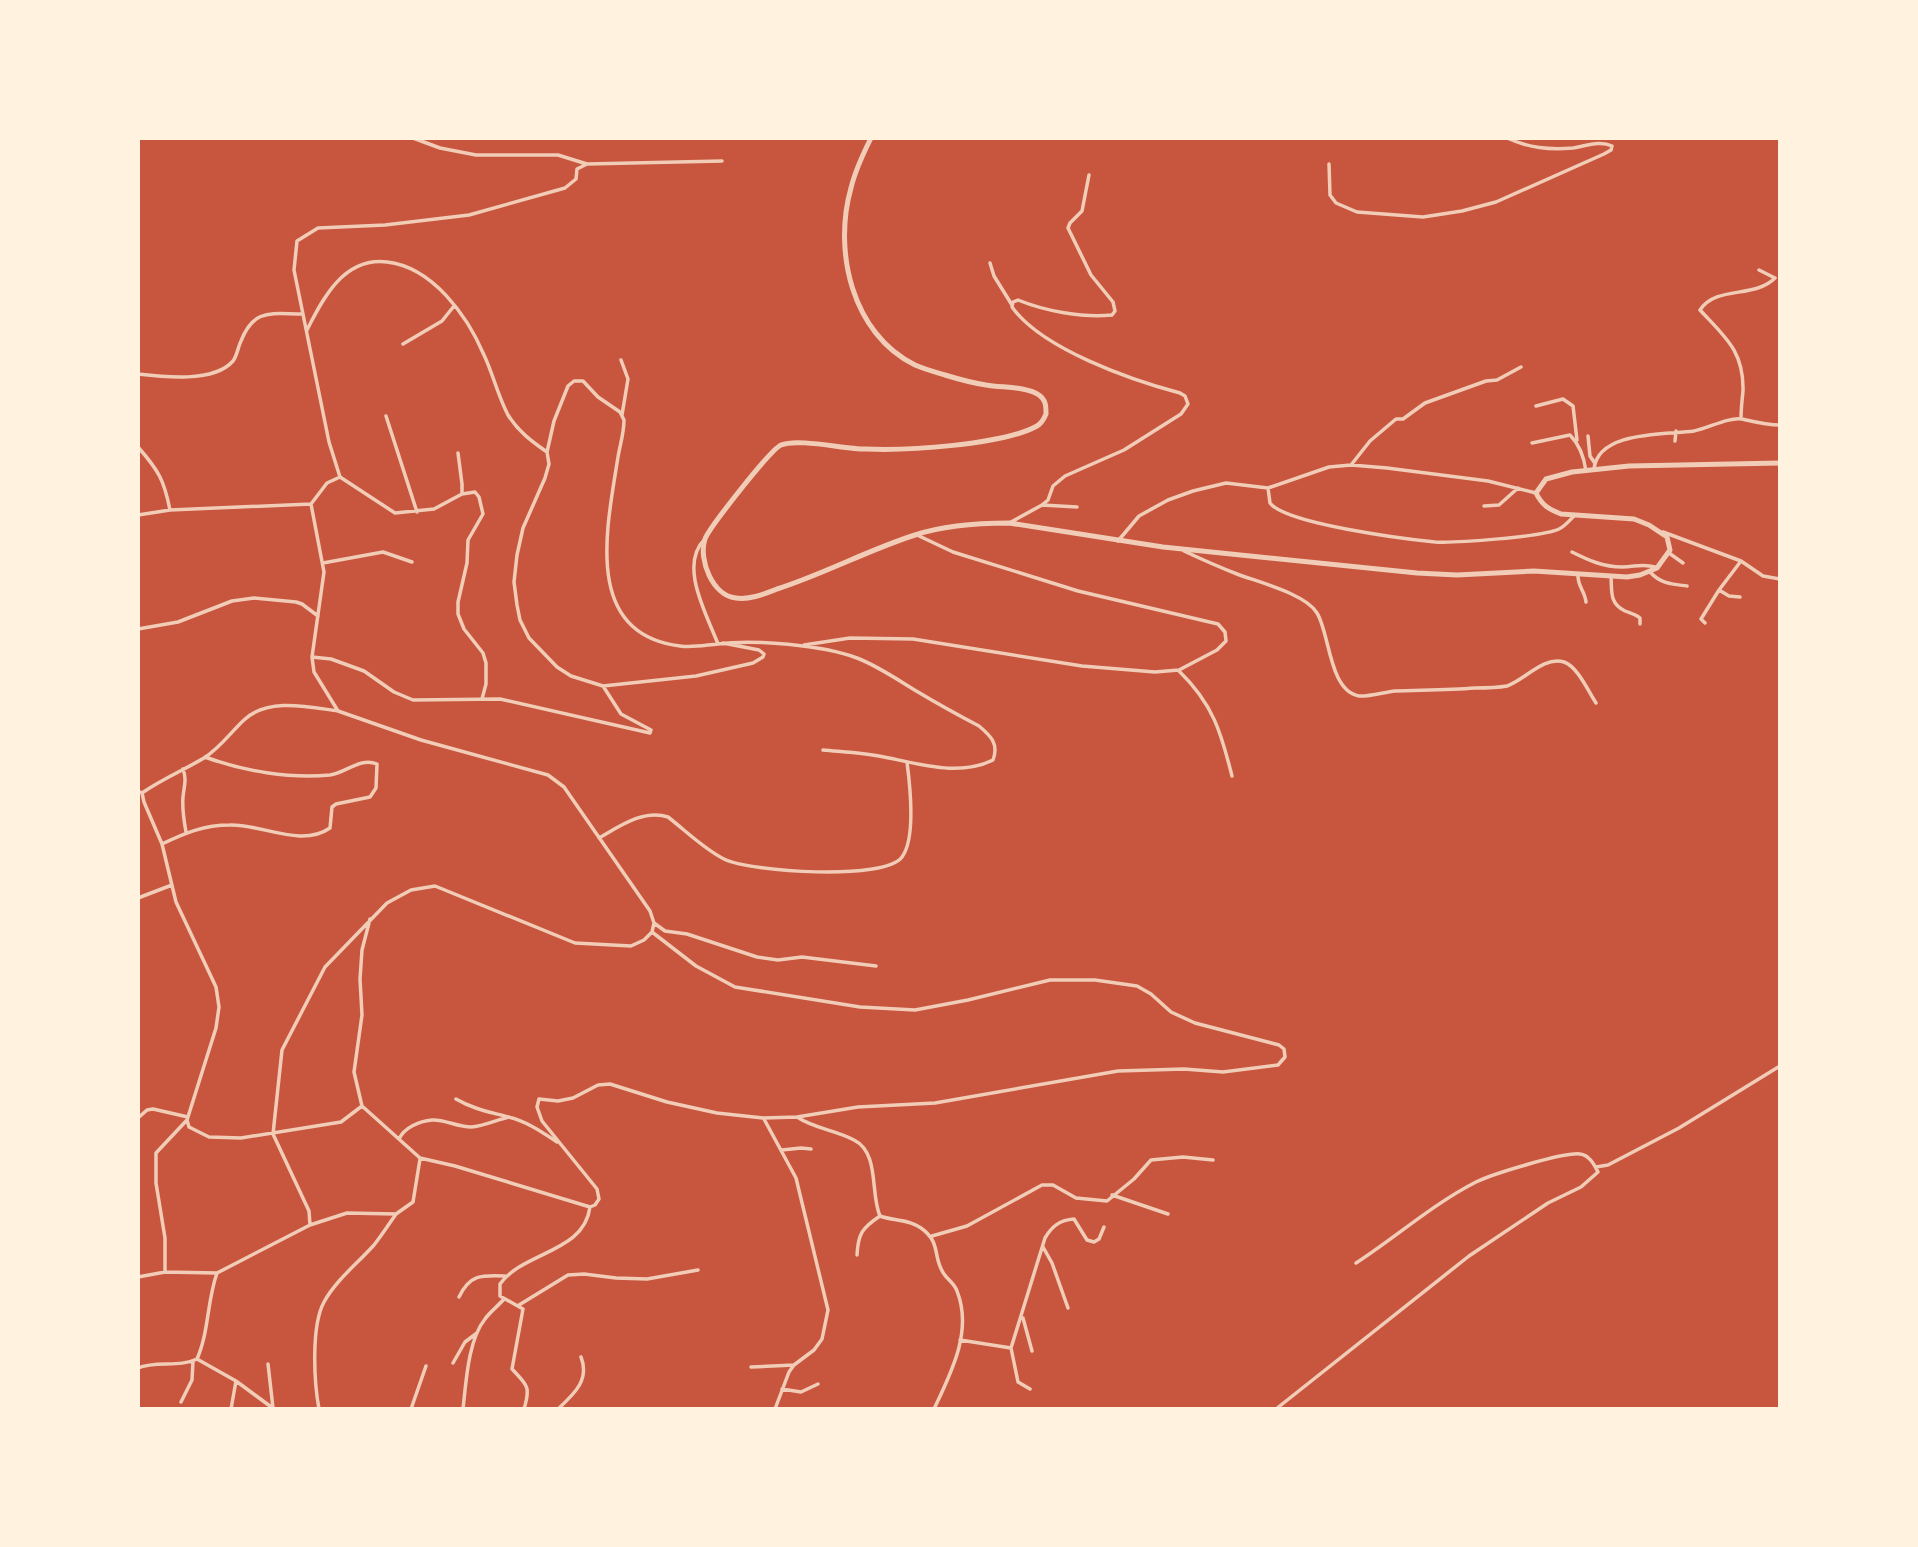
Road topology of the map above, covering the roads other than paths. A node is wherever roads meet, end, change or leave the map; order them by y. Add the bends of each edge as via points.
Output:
1 (413, 138) edge
2 (871, 138) edge
3 (1507, 138) edge
4 (722, 161) dead end
5 (587, 164) junction
6 (1329, 164) dead end
7 (1089, 175) dead end
8 (990, 263) dead end
9 (1759, 270) dead end
10 (1012, 305) junction
11 (455, 306) junction
12 (303, 314) junction
13 (306, 332) junction
14 (403, 344) dead end
15 (621, 360) dead end
16 (1521, 367) dead end
17 (138, 374) edge
18 (1536, 406) dead end
19 (622, 415) junction
20 (386, 416) dead end
21 (1741, 419) junction
22 (1780, 425) edge
23 (1676, 431) junction
24 (1588, 436) dead end
25 (1675, 441) dead end
26 (1577, 442) junction
27 (1532, 443) dead end
28 (138, 447) edge
29 (547, 452) junction
30 (458, 453) dead end
31 (1780, 463) edge
32 (1350, 465) junction
33 (1594, 467) junction
34 (1586, 471) junction
35 (340, 477) junction
36 (1268, 488) junction
37 (1518, 488) junction
38 (1536, 493) junction
39 (462, 494) junction
40 (311, 504) junction
41 (1042, 505) junction
42 (1484, 506) dead end
43 (1077, 507) dead end
44 (170, 510) junction
45 (417, 512) junction
46 (138, 515) edge
47 (1575, 515) junction
48 (1009, 523) junction
49 (1655, 528) junction
50 (915, 534) junction
51 (705, 539) junction
52 (1118, 541) junction
53 (1179, 548) junction
54 (1572, 552) dead end
55 (1669, 553) junction
56 (1741, 561) junction
57 (412, 562) dead end
58 (1683, 562) dead end
59 (323, 563) junction
60 (1657, 568) junction
61 (1650, 572) junction
62 (1578, 574) junction
63 (1611, 576) junction
64 (1780, 579) edge
65 (1687, 586) dead end
66 (1719, 590) junction
67 (1740, 597) dead end
68 (1586, 602) dead end
69 (318, 616) junction
70 (1705, 623) dead end
71 (1640, 624) dead end
72 (138, 629) edge
73 (720, 643) junction
74 (798, 646) junction
75 (312, 657) junction
76 (1179, 670) junction
77 (603, 686) junction
78 (482, 699) junction
79 (1596, 703) dead end
80 (338, 711) junction
81 (824, 750) dead end
82 (205, 757) junction
83 (907, 762) junction
84 (183, 768) junction
85 (1232, 776) dead end
86 (140, 792) edge
87 (186, 832) junction
88 (600, 838) junction
89 (162, 844) junction
90 (172, 885) junction
91 (138, 898) edge
92 (371, 918) junction
93 (654, 923) junction
94 (652, 932) junction
95 (876, 966) dead end
96 (1780, 1066) edge
97 (456, 1099) dead end
98 (362, 1106) junction
99 (509, 1117) junction
100 (797, 1117) junction
101 (138, 1118) edge
102 (188, 1118) junction
103 (763, 1118) junction
104 (273, 1134) junction
105 (399, 1139) junction
106 (562, 1146) junction
107 (811, 1149) dead end
108 (782, 1150) junction
109 (420, 1158) junction
110 (1213, 1160) dead end
111 (1596, 1167) junction
112 (1112, 1195) junction
113 (590, 1207) junction
114 (396, 1214) junction
115 (1168, 1214) dead end
116 (880, 1216) junction
117 (310, 1225) junction
118 (1104, 1227) dead end
119 (932, 1237) junction
120 (1042, 1247) junction
121 (857, 1255) dead end
122 (1356, 1263) dead end
123 (698, 1270) dead end
124 (165, 1272) junction
125 (217, 1273) junction
126 (506, 1276) junction
127 (138, 1277) edge
128 (459, 1297) dead end
129 (504, 1299) junction
130 (519, 1305) junction
131 (1069, 1308) dead end
132 (1022, 1316) junction
133 (478, 1332) junction
134 (960, 1340) junction
135 (1011, 1348) junction
136 (1032, 1351) dead end
137 (581, 1357) dead end
138 (195, 1360) junction
139 (453, 1363) dead end
140 (268, 1364) dead end
141 (794, 1365) junction
142 (426, 1366) dead end
143 (751, 1367) dead end
144 (138, 1368) edge
145 (236, 1381) junction
146 (818, 1384) dead end
147 (1030, 1388) dead end
148 (782, 1389) junction
149 (181, 1402) dead end
150 (274, 1408) edge
151 (231, 1409) edge
152 (319, 1409) edge
153 (411, 1409) edge
154 (463, 1409) edge
155 (524, 1409) edge
156 (558, 1409) edge
157 (775, 1409) edge
158 (934, 1409) edge
159 (1276, 1409) edge

1 - 5 street via 476,155 558,155
2 - 51 street via 850,188 845,222 849,274 874,332 914,364 1040,396 1046,414 1037,426 1024,431 956,444 865,450 796,442 779,446
3 - 6 street via 1538,148 1612,146 1604,154 1496,202 1423,217 1357,212 1336,203 1330,195
4 - 5 street
5 - 12 street via 577,169 576,179 565,188 469,215 318,228 297,241 294,270
7 - 10 street via 1082,211 1068,228 1115,311 1093,316 1018,300
8 - 10 street
9 - 21 street via 1775,278 1760,289 1717,296 1700,310 1740,360
10 - 41 street via 1030,328 1050,341 1137,381 1180,393 1188,404 1181,414 1124,450 1065,476
11 - 13 street via 410,267 367,262 340,278
11 - 14 street via 442,321
11 - 29 street via 483,352 507,413 529,440
12 - 13 street
12 - 17 street via 265,313 254,319 234,360 216,371 173,377
13 - 35 street
15 - 19 street via 628,379
16 - 32 street via 1415,408 1370,441
18 - 26 street via 1563,398 1573,406
19 - 29 street via 583,381 574,381 563,396
19 - 73 street via 606,555 616,606 629,624 658,641 682,647
20 - 45 street
21 - 22 street
21 - 23 street
23 - 25 street
23 - 33 street via 1647,433 1624,441 1602,452
24 - 33 street
26 - 27 street via 1570,435
26 - 34 street
28 - 44 street via 158,470
29 - 77 street via 545,478 523,528 517,555 514,582 520,620 529,638 557,667
30 - 39 street
31 - 33 street
32 - 36 street via 1312,472
32 - 37 street
33 - 34 street
34 - 38 street via 1546,479
35 - 40 street via 327,484
35 - 45 street via 395,513
36 - 47 street via 1274,508 1299,518 1437,542 1558,530
36 - 52 street via 1226,483 1193,491 1139,516
37 - 38 street
37 - 42 street via 1499,505
38 - 47 street via 1551,511
39 - 45 street via 440,507
39 - 78 street via 475,492 482,514 468,540 458,602 464,629 486,663
40 - 44 street
40 - 59 street
41 - 43 street
41 - 48 street
44 - 46 street
47 - 49 street via 1634,520
48 - 50 street
48 - 52 street
49 - 55 street via 1667,537
49 - 56 street
50 - 51 street via 752,598 723,593 709,575
50 - 76 street via 953,552 1078,591 1223,628 1222,646
51 - 73 street via 693,555 692,567
52 - 53 street
53 - 62 street via 1417,573
53 - 79 street via 1283,590 1317,612 1336,672 1353,694 1504,686 1555,661 1566,663
54 - 60 street via 1597,564 1623,567 1643,563
55 - 58 street
55 - 60 street
56 - 64 street via 1763,576
56 - 66 street
57 - 59 street via 383,552
59 - 69 street
60 - 61 street
61 - 63 street
61 - 65 street via 1668,584
62 - 63 street
62 - 68 street
63 - 71 street via 1615,604 1637,615
66 - 67 street
66 - 70 street via 1701,619
69 - 72 street via 296,602 254,598 232,601 178,622
69 - 75 street
73 - 74 street
73 - 77 street via 762,652 763,657 696,676
74 - 76 street via 850,638 913,639 1112,670
74 - 83 street via 859,659 979,726 996,745 993,760 970,767
75 - 78 street via 364,671 413,700
75 - 80 street via 314,672
76 - 85 street via 1213,715
77 - 78 street via 621,714 650,733 517,702
80 - 82 street via 305,706 258,710
80 - 88 street via 421,740 548,775 564,787
81 - 83 street
82 - 84 street
82 - 87 street via 265,772 312,776 332,775 372,762 377,764 376,788 370,797 332,807 330,828 317,836 233,825
83 - 88 street via 909,837 903,856 885,866 819,873 752,867 725,860 658,814 645,815
84 - 86 street
84 - 87 street
86 - 89 street
87 - 89 street
88 - 93 street
89 - 90 street
90 - 91 street
90 - 102 street via 216,987 219,1007
92 - 94 street via 411,890 435,886 575,943 631,946
92 - 98 street via 362,950 362,1015 354,1072
92 - 104 street via 325,967 282,1050
93 - 94 street
93 - 95 street via 665,931 757,957
94 - 100 street via 696,966 735,987 860,1007 915,1010 1050,980 1095,980 1137,986 1171,1012 1195,1023 1279,1045 1285,1053 1278,1066 1240,1072 1118,1071 935,1103 858,1107
96 - 111 street via 1679,1128
97 - 99 street
98 - 104 street via 341,1122
98 - 105 street
99 - 105 street via 470,1127 432,1120 412,1125
99 - 106 street
100 - 103 street
100 - 116 street via 862,1146
101 - 102 street via 153,1109
102 - 104 street via 189,1127 209,1137
102 - 124 street via 156,1153
103 - 106 street via 705,1111 610,1084 598,1085 573,1098 537,1101 538,1114
103 - 108 street
104 - 117 street via 309,1212
105 - 109 street
106 - 113 street via 597,1189 599,1199
107 - 108 street
108 - 141 street via 804,1204 828,1310 822,1339
109 - 113 street
109 - 114 street via 413,1202
110 - 112 street via 1151,1160
111 - 122 street via 1580,1154 1478,1181
111 - 159 street via 1598,1171 1581,1187 1548,1203 1468,1256
112 - 115 street
112 - 119 street via 1107,1200 1076,1198 1053,1185 1042,1185 967,1226
113 - 126 street via 579,1233
114 - 117 street via 347,1213
114 - 152 street via 324,1303 315,1357
116 - 119 street via 914,1224
116 - 121 street via 864,1227
117 - 125 street
118 - 120 street via 1094,1242 1087,1240 1074,1219 1067,1219 1050,1229
119 - 134 street via 944,1274 958,1292
120 - 131 street
120 - 132 street
123 - 130 street via 647,1279 568,1275
124 - 125 street
124 - 127 street
125 - 138 street via 202,1348
126 - 128 street via 471,1279
126 - 129 street via 499,1291
129 - 130 street
129 - 133 street
130 - 155 street via 523,1309 512,1369 528,1390
132 - 135 street
132 - 136 street
133 - 139 street via 465,1342
133 - 154 street
134 - 135 street
134 - 158 street
135 - 147 street via 1018,1382
137 - 156 street via 584,1371 579,1390
138 - 144 street
138 - 145 street
138 - 149 street
140 - 150 street
141 - 143 street
141 - 148 street
142 - 153 street
145 - 150 street
145 - 151 street
146 - 148 street via 801,1392
148 - 157 street

